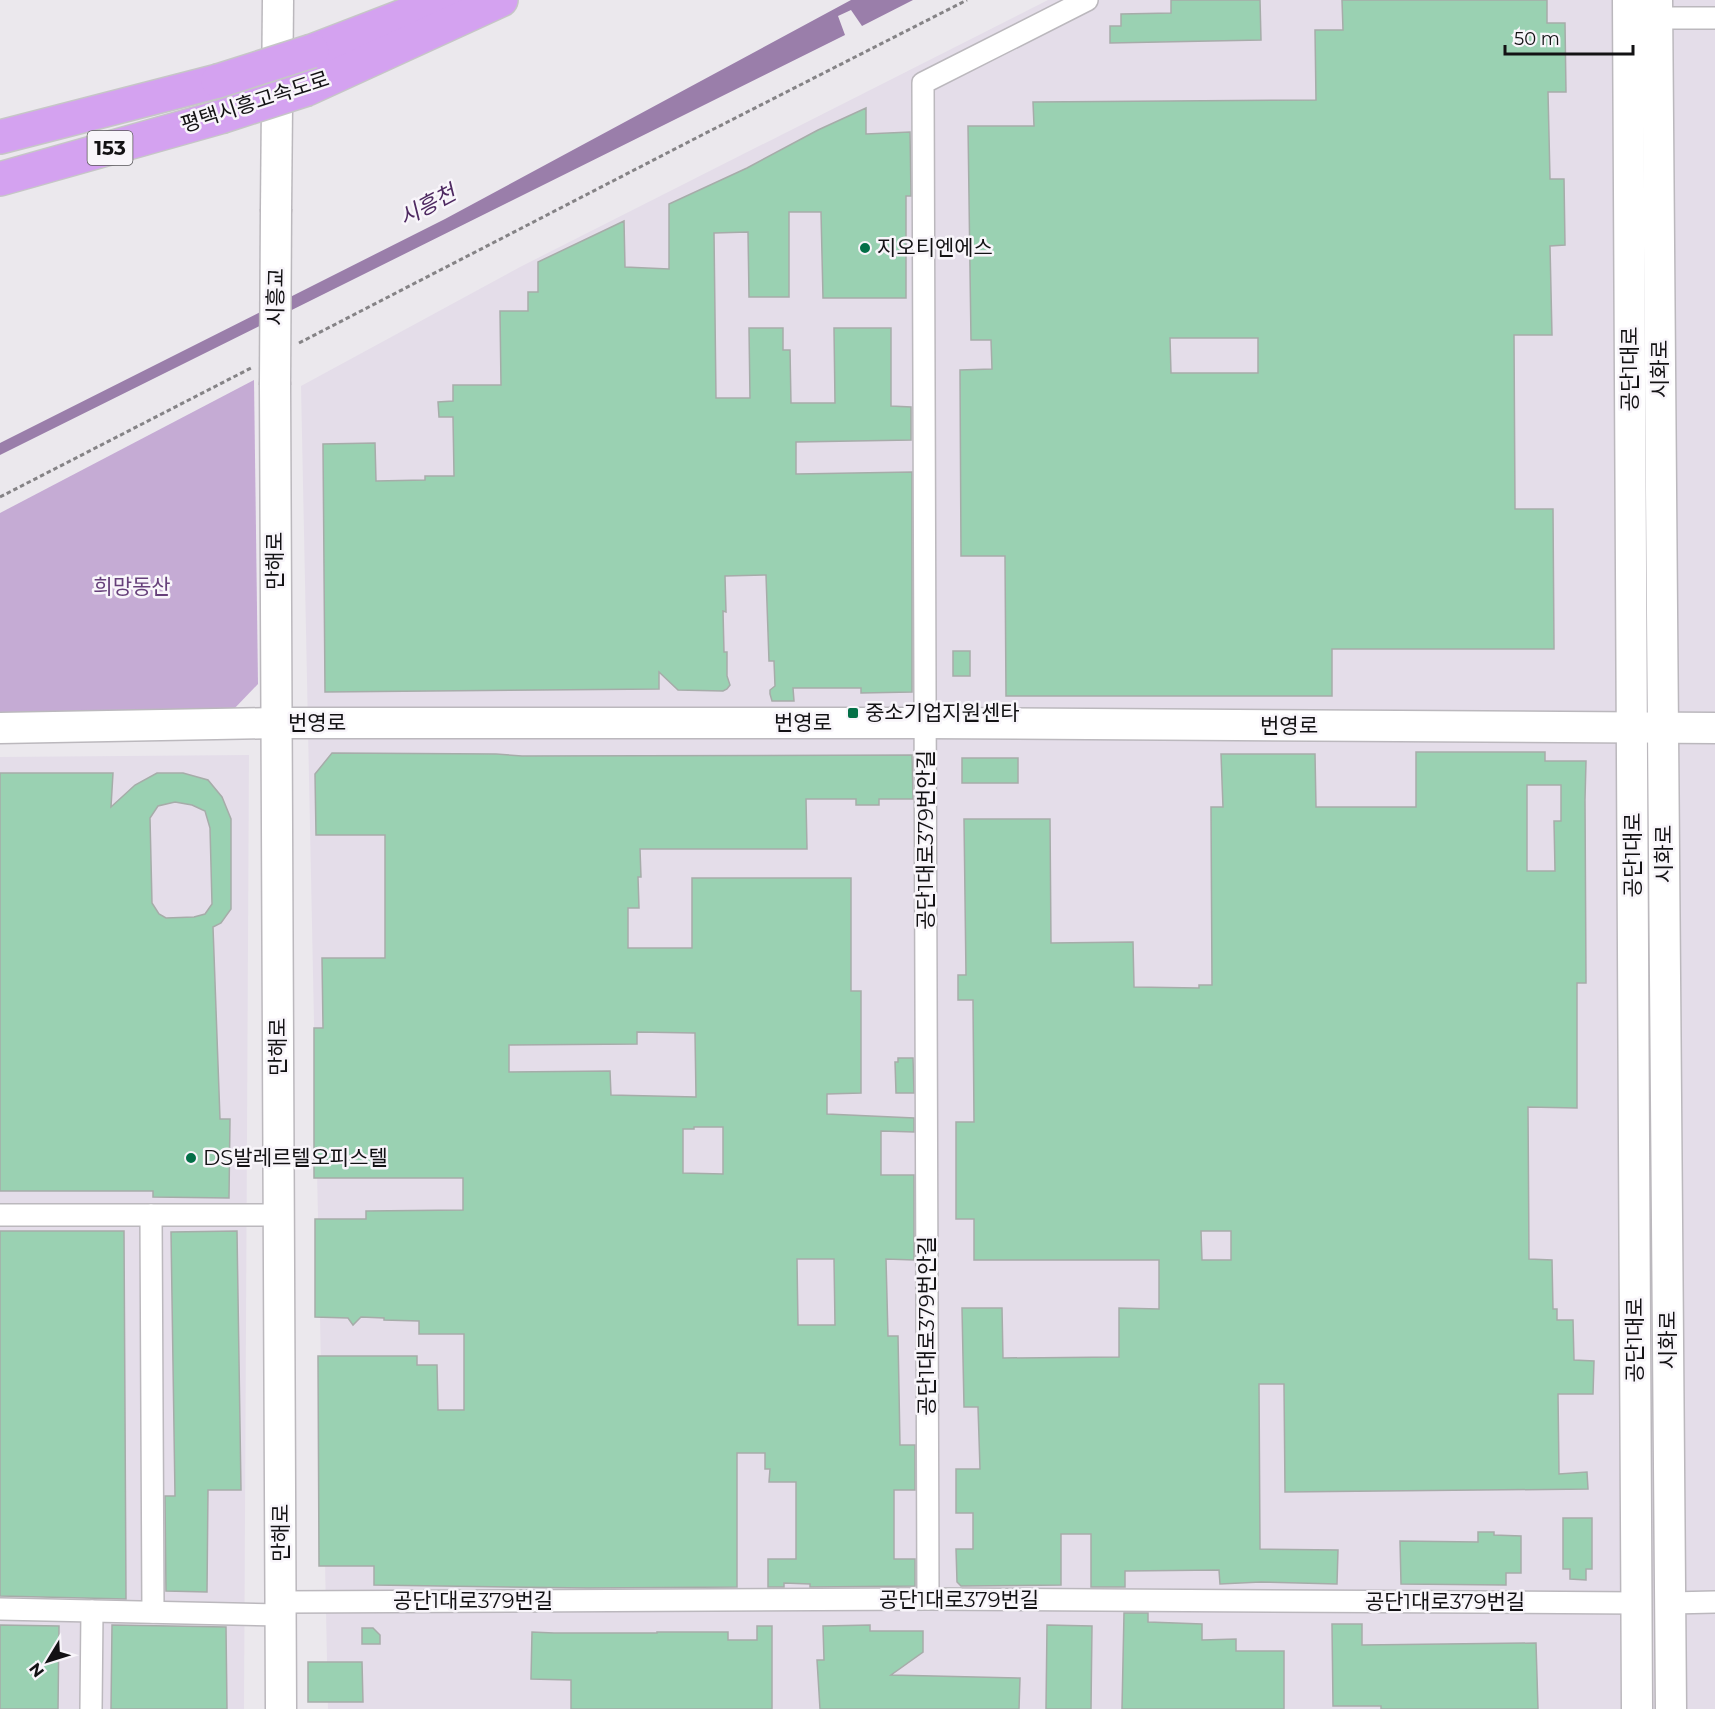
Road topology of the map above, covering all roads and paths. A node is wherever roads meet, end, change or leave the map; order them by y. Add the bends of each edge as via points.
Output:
1 (278, 0) edge
2 (445, 0) edge
3 (501, 0) edge
4 (967, 0) edge
5 (1087, 0) edge
6 (1628, 0) edge
7 (1657, 9) edge
8 (1715, 18) edge
9 (0, 137) edge
10 (0, 179) edge
11 (294, 346) dead end
12 (264, 376) junction
13 (0, 497) edge
14 (276, 723) junction
15 (926, 723) junction
16 (0, 728) edge
17 (1715, 728) edge
18 (1632, 729) junction
19 (1663, 729) junction
20 (0, 1215) edge
21 (151, 1215) junction
22 (279, 1215) junction
23 (928, 1599) junction
24 (1715, 1602) edge
25 (1637, 1603) junction
26 (1671, 1603) junction
27 (282, 1608) junction
28 (0, 1609) edge
29 (92, 1611) junction
30 (153, 1612) junction
31 (91, 1709) edge
32 (281, 1709) edge
33 (1637, 1709) edge
34 (1671, 1709) edge

1 - 12 street, 시흥교, bridge via 276,209
2 - 9 highway, 평택시흥고속도로 / 153, bridge via 312,51 218,81
3 - 10 highway, 평택시흥고속도로 / 153, bridge via 307,89
4 - 11 path
5 - 15 street, 공단1대로379번안길 via 924,83
6 - 18 street, 공단1대로
7 - 8 street
7 - 19 street, 시화로
12 - 13 path
12 - 14 street, 만해로
14 - 15 street, 번영로
14 - 16 street, 번영로
14 - 22 street, 만해로
15 - 18 street, 번영로
15 - 23 street, 공단1대로379번안길
17 - 19 street, 번영로
18 - 19 street, 번영로
18 - 25 street, 공단1대로
19 - 26 street, 시화로
20 - 21 street
21 - 22 street
21 - 30 street
22 - 27 street, 만해로
23 - 25 street, 공단1대로379번길
23 - 27 street, 공단1대로379번길
24 - 26 street
25 - 33 street, 공단1대로
26 - 34 street, 시화로
27 - 30 street, 공단1대로379번길
27 - 32 street, 만해로
28 - 29 street, 공단1대로379번길
29 - 30 street, 공단1대로379번길
29 - 31 street

